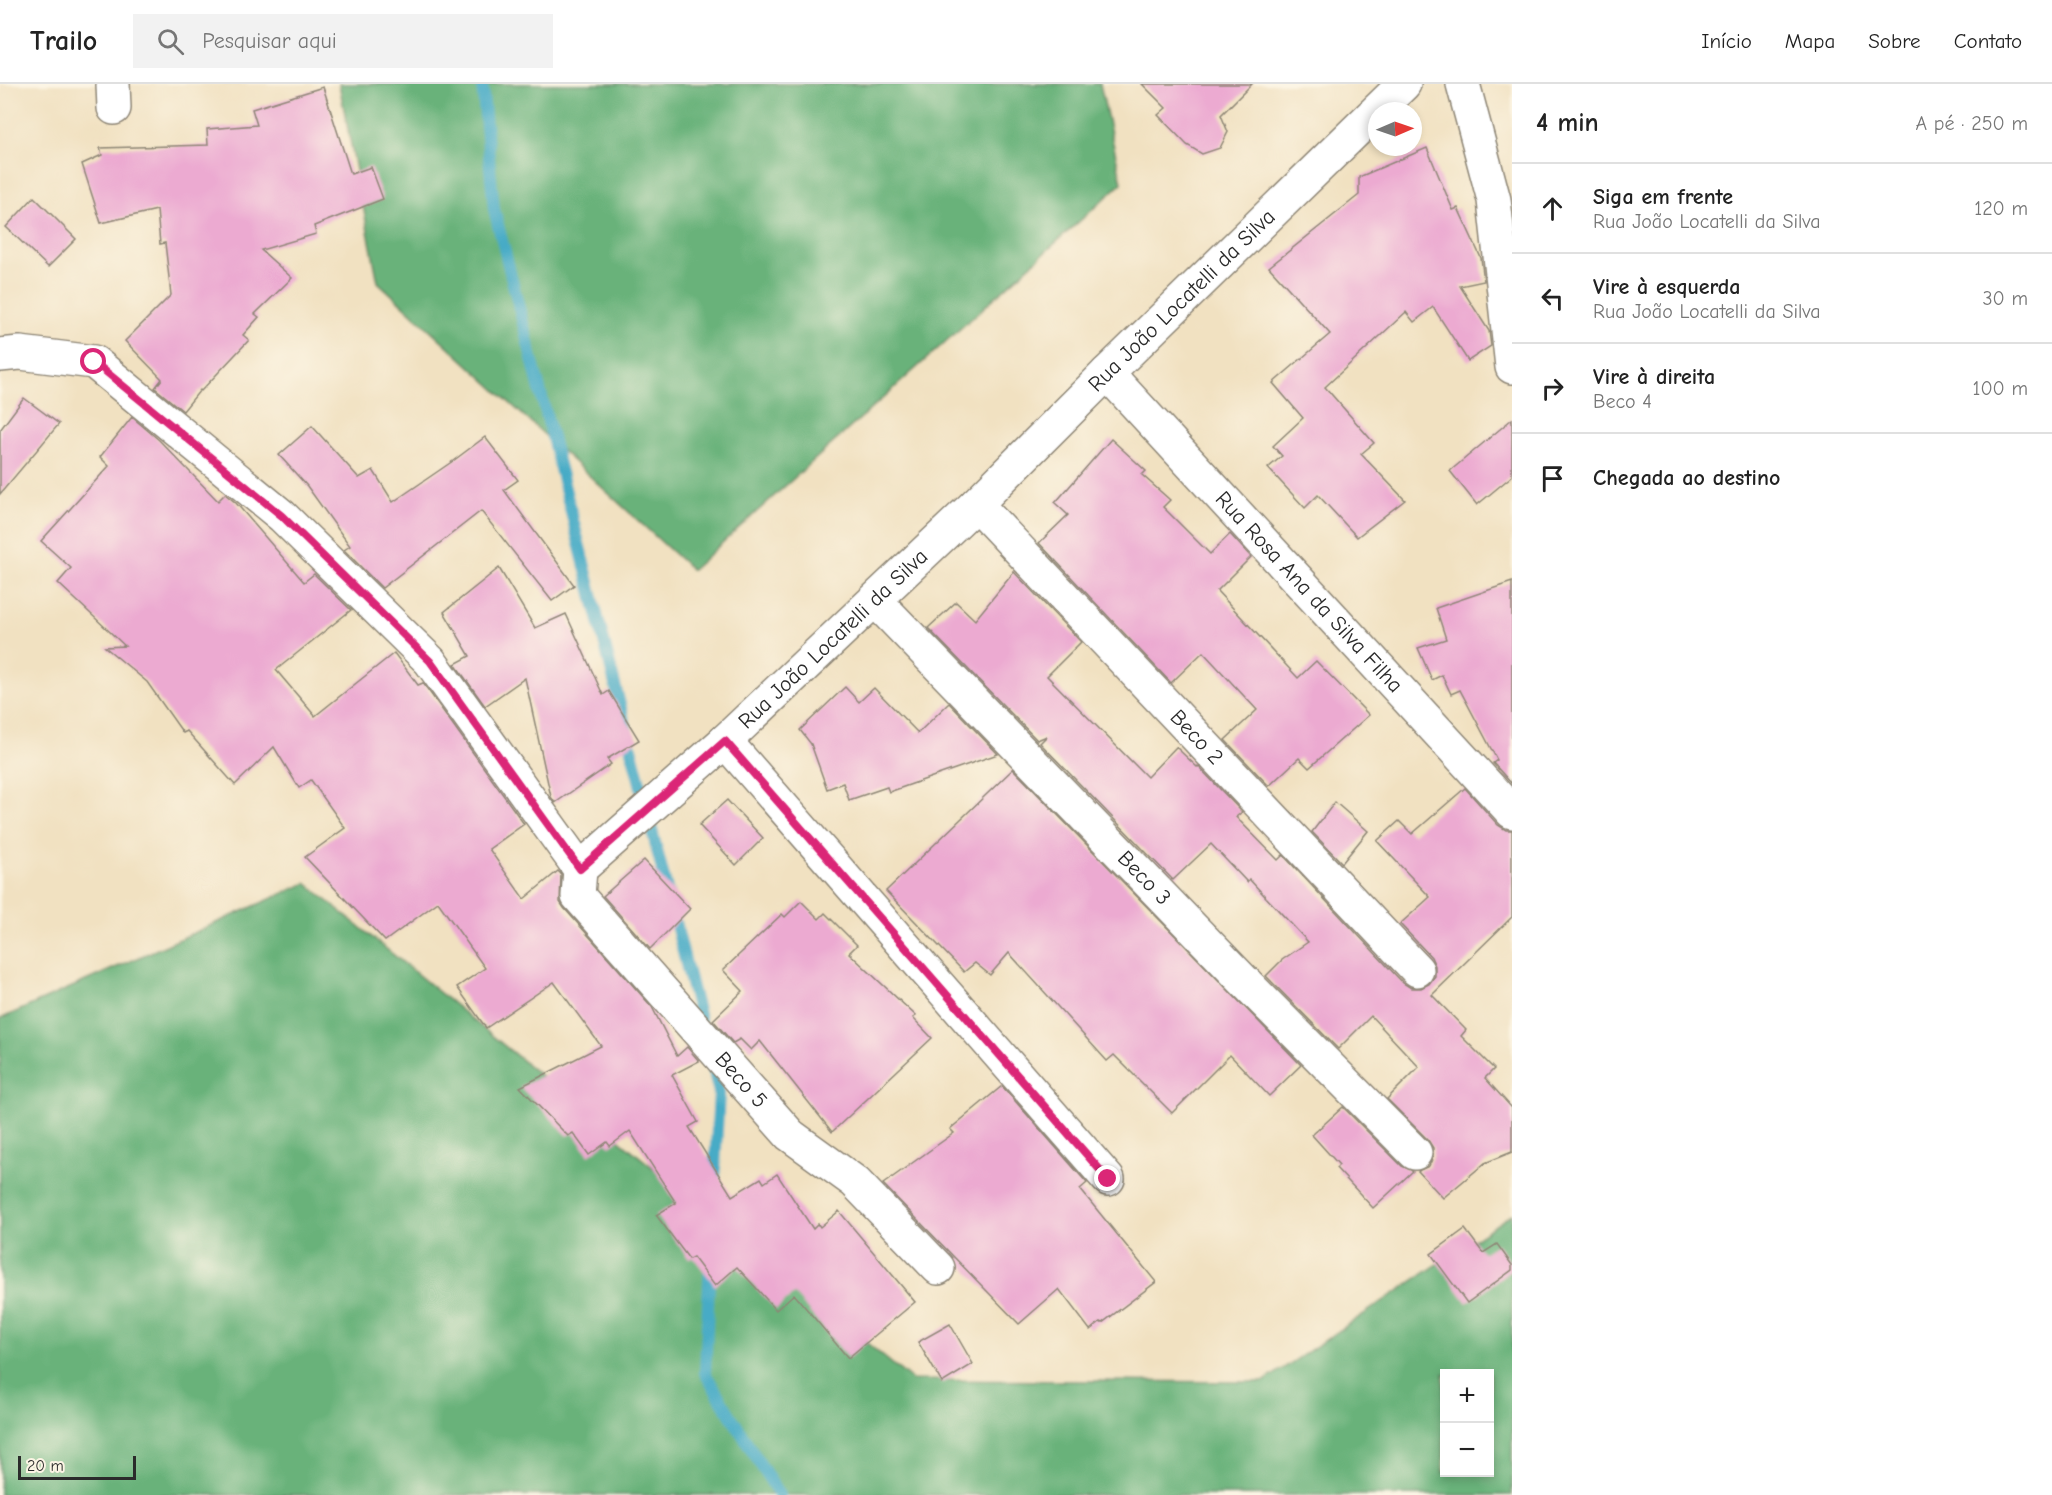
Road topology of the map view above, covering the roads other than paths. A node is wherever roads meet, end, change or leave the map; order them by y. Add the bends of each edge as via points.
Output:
1 (1404, 84) edge
2 (1463, 84) edge
3 (0, 355) edge
4 (1512, 367) edge
5 (1107, 372) junction
6 (976, 504) junction
7 (875, 600) junction
8 (725, 741) junction
9 (1512, 812) edge
10 (580, 869) junction
11 (1417, 970) dead end
12 (1415, 1153) dead end
13 (1108, 1179) dead end
14 (938, 1268) dead end

1 - 5 street, Rua João Locatelli da Silva
2 - 4 street via 1494,200
3 - 10 street via 20,353 94,362 282,516 430,661
5 - 6 street, Rua João Locatelli da Silva
5 - 9 street, Rua Rosa Ana da Silva Filha
6 - 7 street, Rua João Locatelli da Silva
6 - 11 street, Beco 2
7 - 8 street, Rua João Locatelli da Silva
7 - 12 street, Beco 3
8 - 10 street, Rua João Locatelli da Silva
8 - 13 street
10 - 14 street, Beco 5 via 578,896 790,1135 855,1182

